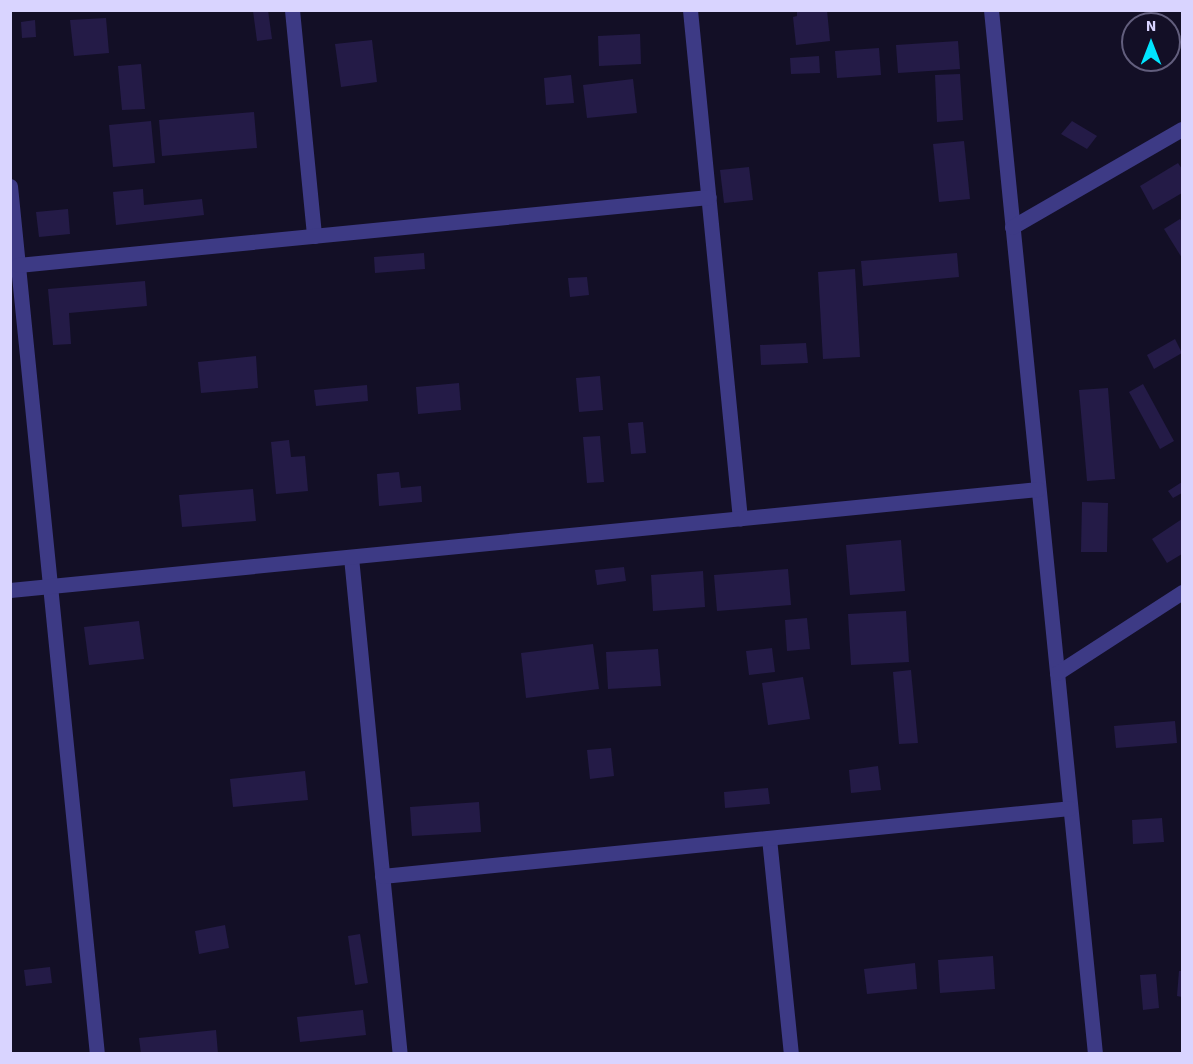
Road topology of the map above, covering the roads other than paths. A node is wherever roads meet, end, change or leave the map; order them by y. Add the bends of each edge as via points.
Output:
1 (292, 10) edge
2 (690, 10) edge
3 (991, 10) edge
4 (1182, 129) edge
5 (10, 186) edge
6 (709, 197) junction
7 (1012, 227) junction
8 (314, 236) junction
9 (18, 265) junction
10 (1038, 489) junction
11 (740, 519) junction
12 (351, 557) junction
13 (51, 586) junction
14 (10, 590) edge
15 (1182, 592) edge
16 (1057, 673) junction
17 (1070, 808) junction
18 (769, 838) junction
19 (382, 876) junction
20 (97, 1053) edge
21 (400, 1053) edge
22 (791, 1053) edge
23 (1095, 1053) edge

1 - 8 street
2 - 6 street
3 - 7 street
4 - 7 street
5 - 9 street
6 - 8 street
6 - 11 street
7 - 10 street
8 - 9 street
9 - 13 street
10 - 11 street
10 - 16 street
11 - 12 street
12 - 13 street
12 - 19 street
13 - 14 street
13 - 20 street
15 - 16 street
16 - 17 street
17 - 18 street
17 - 23 street
18 - 19 street
18 - 22 street
19 - 21 street

